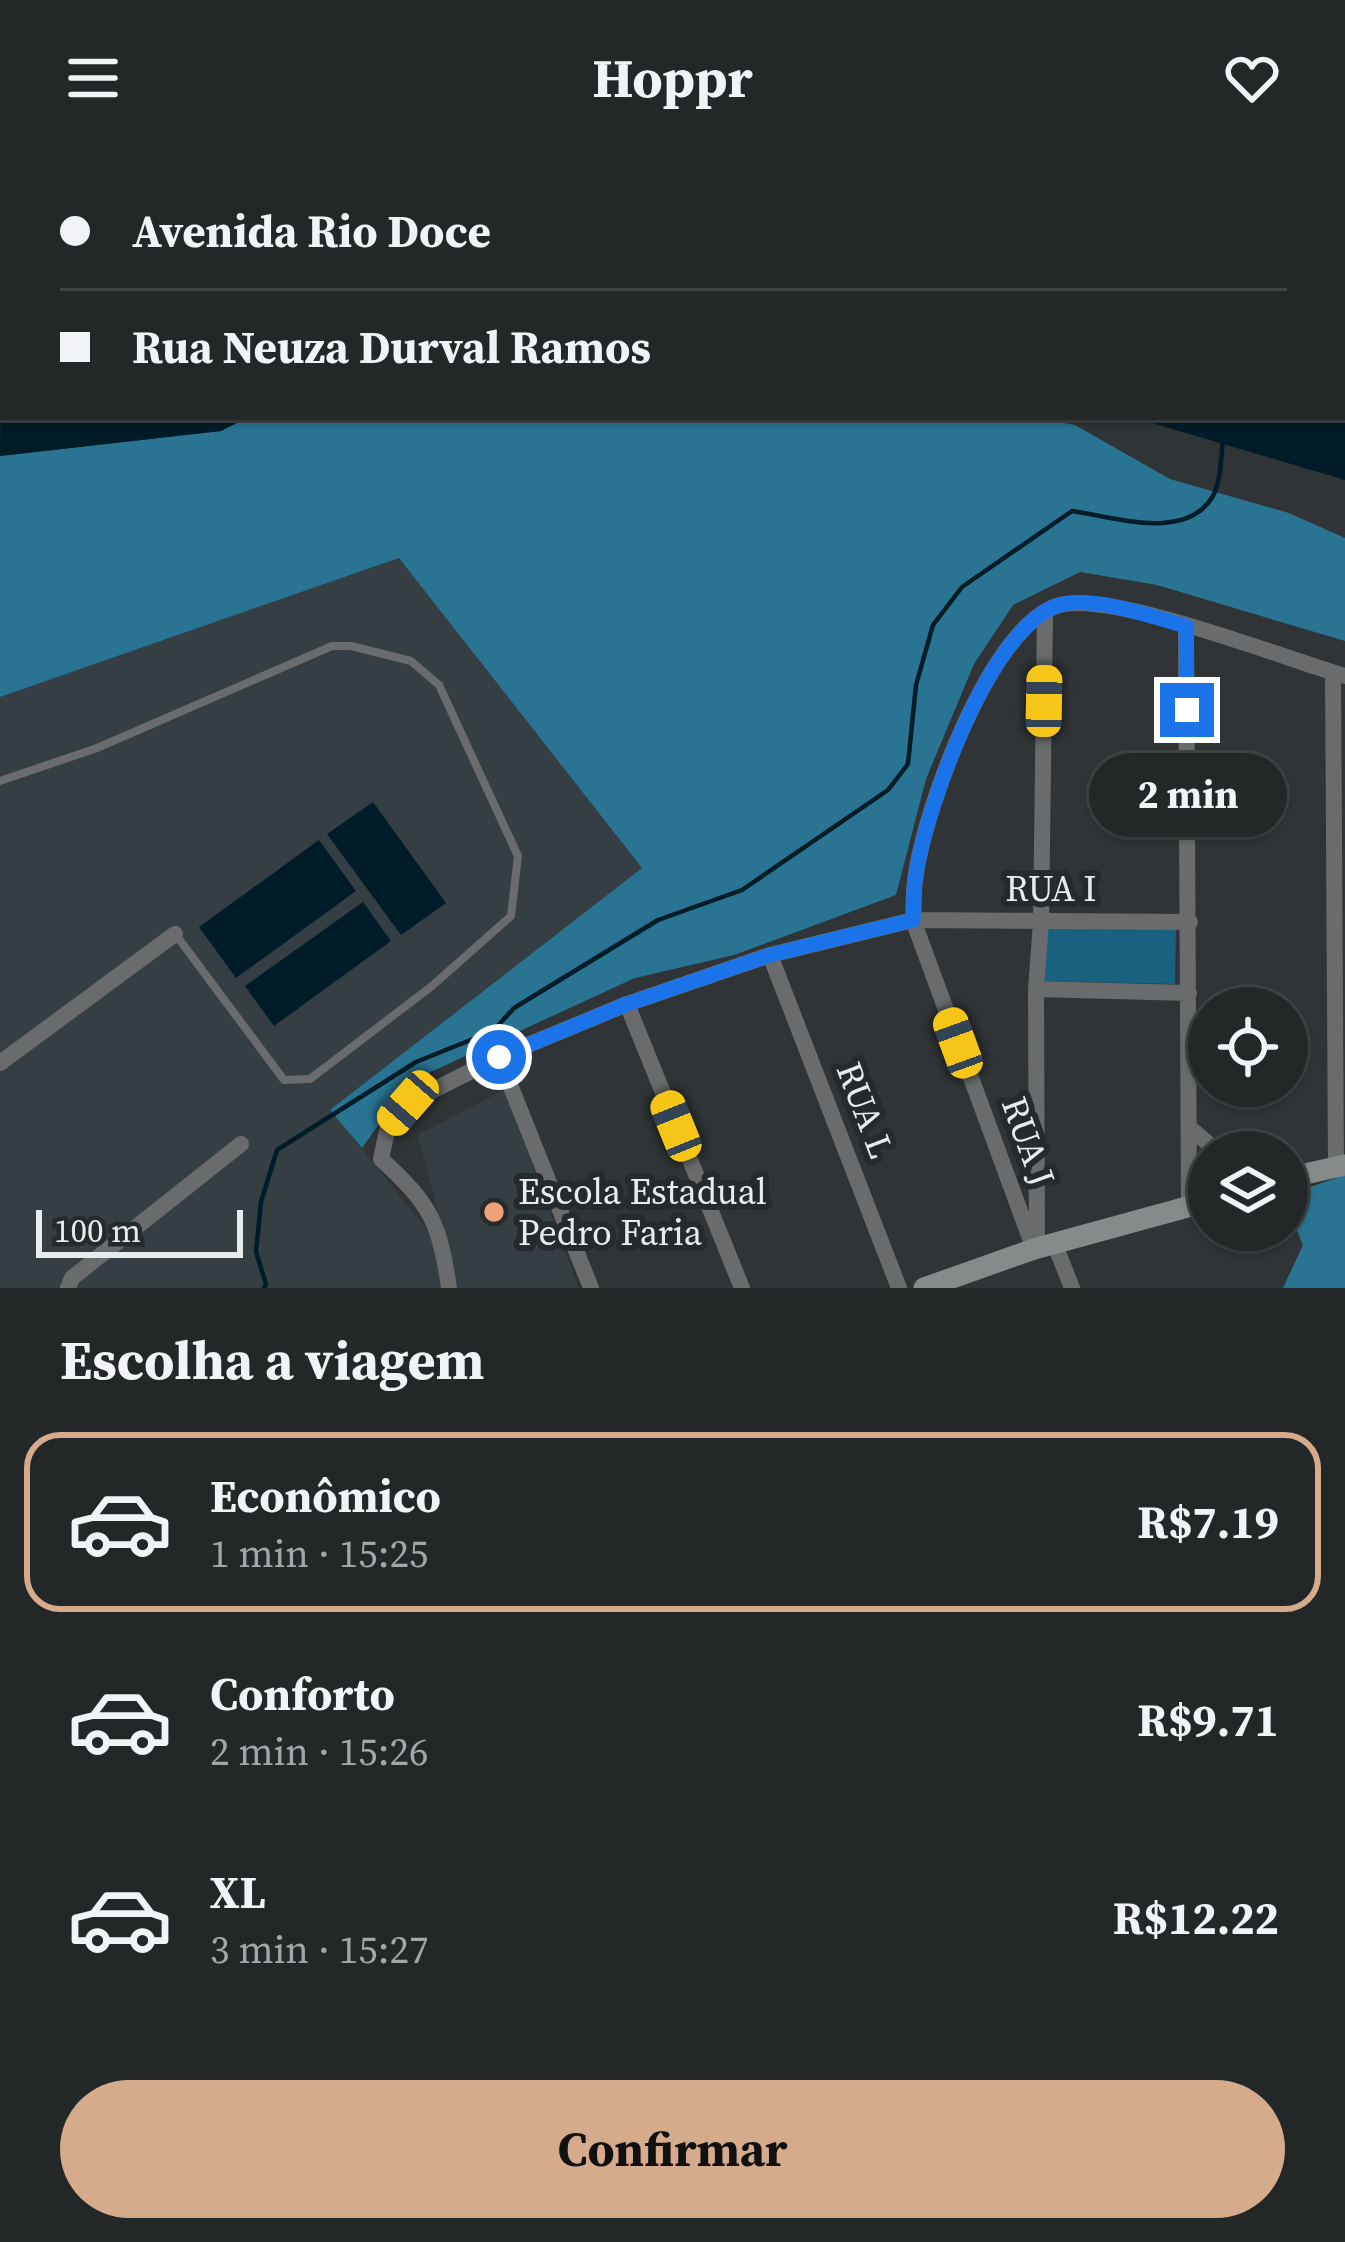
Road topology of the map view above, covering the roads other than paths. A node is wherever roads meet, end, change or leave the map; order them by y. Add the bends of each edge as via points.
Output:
1 (1045, 614) junction
2 (1186, 626) junction
3 (1339, 675) edge
4 (0, 781) edge
5 (913, 920) junction
6 (1041, 922) junction
7 (1190, 922) junction
8 (175, 934) joint
9 (770, 955) junction
10 (1190, 987) edge
11 (1036, 988) junction
12 (1188, 993) edge
13 (627, 1004) junction
14 (499, 1057) junction
15 (0, 1063) edge
16 (1189, 1107) edge
17 (1189, 1126) junction
18 (1190, 1131) edge
19 (1195, 1131) edge
20 (241, 1144) dead end
21 (1340, 1165) edge
22 (1308, 1173) edge
23 (1188, 1207) edge
24 (1042, 1248) junction
25 (68, 1288) edge
26 (449, 1288) edge
27 (591, 1288) edge
28 (742, 1288) edge
29 (899, 1288) edge
30 (924, 1288) edge
31 (1072, 1288) edge

1 - 2 street via 1060,605 1106,605
1 - 5 street via 1016,638 975,698 916,871
1 - 6 street
2 - 3 street
2 - 7 street
3 - 21 street
4 - 8 lane via 332,646 411,662 439,685 518,856 511,916 310,1079 284,1081
5 - 6 street, RUA I
5 - 9 street, RUA I
5 - 24 street, RUA J
6 - 7 street, RUA I
6 - 11 street
7 - 10 street
8 - 15 street
9 - 13 street, RUA I
9 - 29 street, RUA L
11 - 12 street
11 - 24 street
13 - 14 street, RUA I
13 - 28 street
14 - 26 street, RUA I via 408,1103 388,1126 381,1159 416,1192 440,1232
14 - 27 street
16 - 17 street
17 - 18 street
17 - 19 street
20 - 25 street
21 - 22 main road
23 - 24 main road
24 - 30 main road
24 - 31 street, RUA J

